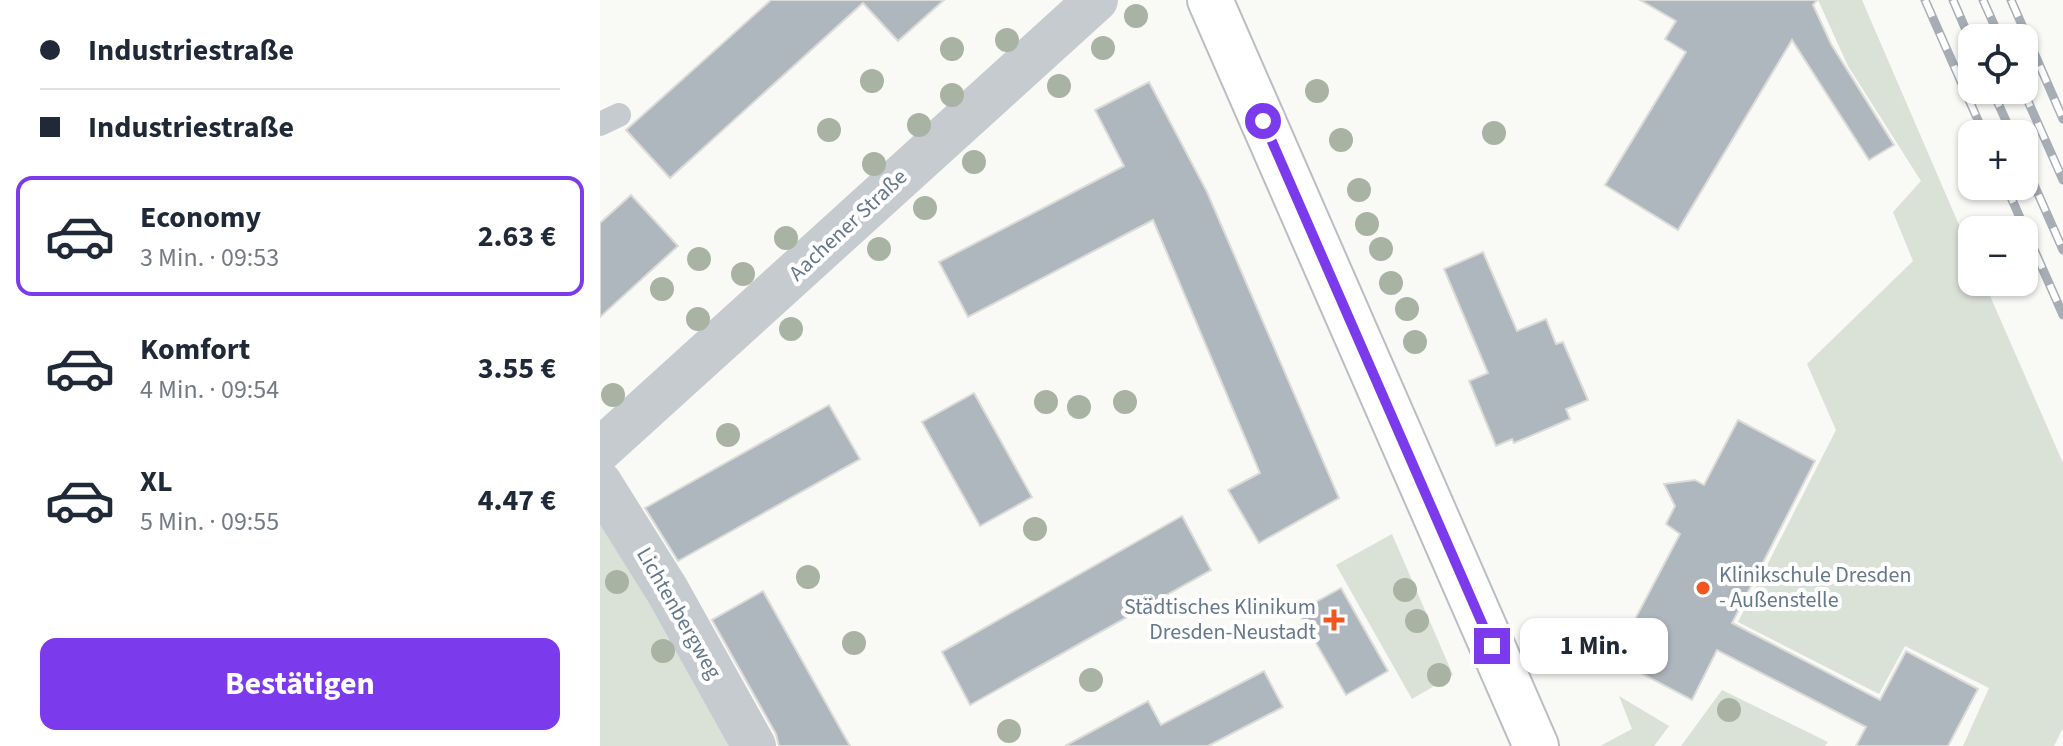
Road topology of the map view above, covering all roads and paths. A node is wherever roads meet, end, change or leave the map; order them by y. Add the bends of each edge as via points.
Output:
1 (1096, 0) edge
2 (1210, 0) edge
3 (600, 450) edge
4 (600, 483) edge
5 (754, 746) edge
6 (1536, 746) edge

1 - 3 street, Aachener Straße
2 - 6 street
4 - 5 street, Lichtenbergweg

